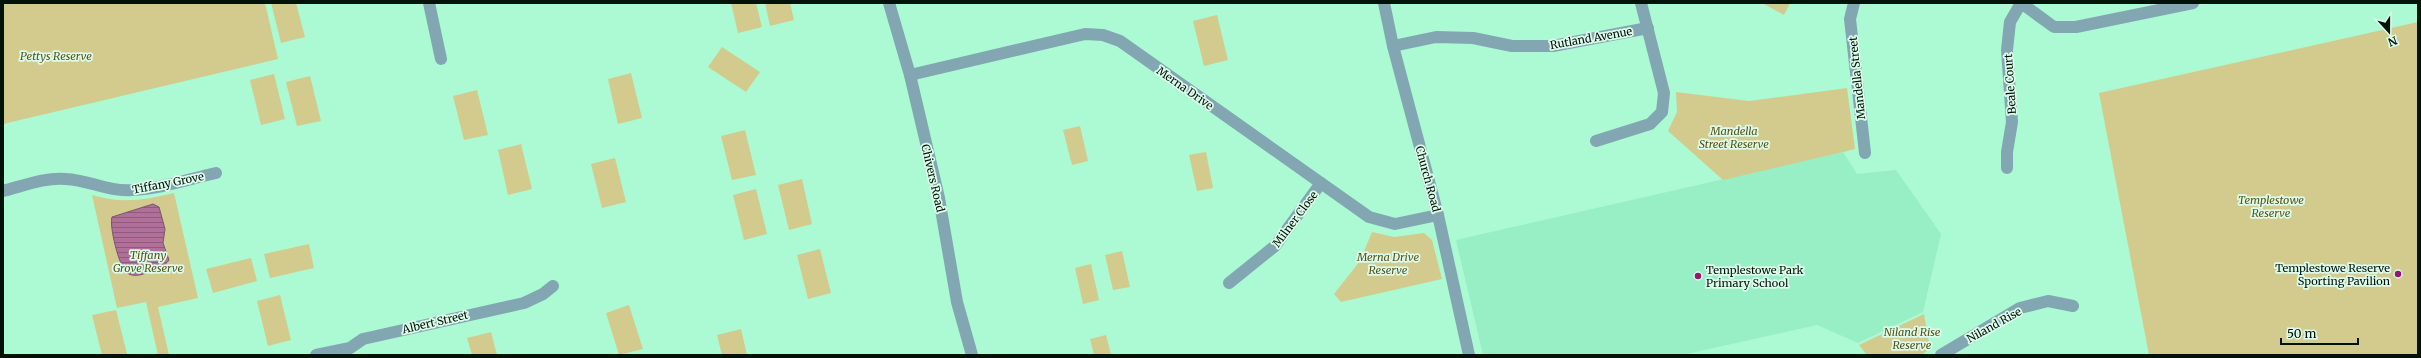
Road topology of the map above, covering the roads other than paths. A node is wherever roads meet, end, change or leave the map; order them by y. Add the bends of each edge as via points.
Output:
1 (429, 3) edge
2 (889, 3) edge
3 (1384, 3) edge
4 (1641, 3) edge
5 (1854, 3) edge
6 (2021, 3) edge
7 (2193, 3) edge
8 (1648, 28) junction
9 (1393, 46) junction
10 (441, 59) dead end
11 (910, 75) junction
12 (1596, 141) dead end
13 (1865, 153) dead end
14 (2007, 168) dead end
15 (216, 173) dead end
16 (1321, 183) junction
17 (3, 191) edge
18 (1438, 215) junction
19 (1229, 283) dead end
20 (553, 286) dead end
21 (2073, 306) dead end
22 (349, 352) edge
23 (316, 355) edge
24 (972, 355) edge
25 (1469, 355) edge
26 (1941, 355) edge

1 - 10 street
2 - 11 street, Chivers Road
3 - 9 street, Church Road
4 - 8 street
5 - 13 street, Mandella Street via 1850,19
6 - 7 street via 2054,26 2076,27
6 - 14 street, Beale Court via 2010,22 2007,50 2012,122
8 - 9 street, Rutland Avenue via 1553,46 1512,46 1473,38 1436,37
8 - 12 street via 1664,93 1662,112 1650,124
9 - 18 street, Church Road
11 - 16 street, Merna Drive via 1085,34 1103,35 1120,41
11 - 24 street, Chivers Road via 939,198 952,279
15 - 17 street, Tiffany Grove via 133,190 111,191 65,178
16 - 18 street, Merna Drive via 1369,217 1395,224
16 - 19 street, Milner Close via 1275,246
18 - 25 street, Church Road
20 - 22 street, Albert Street via 543,294 524,302 363,338
21 - 26 street, Niland Rise via 2048,301 2020,308
22 - 23 street, Albert Street

